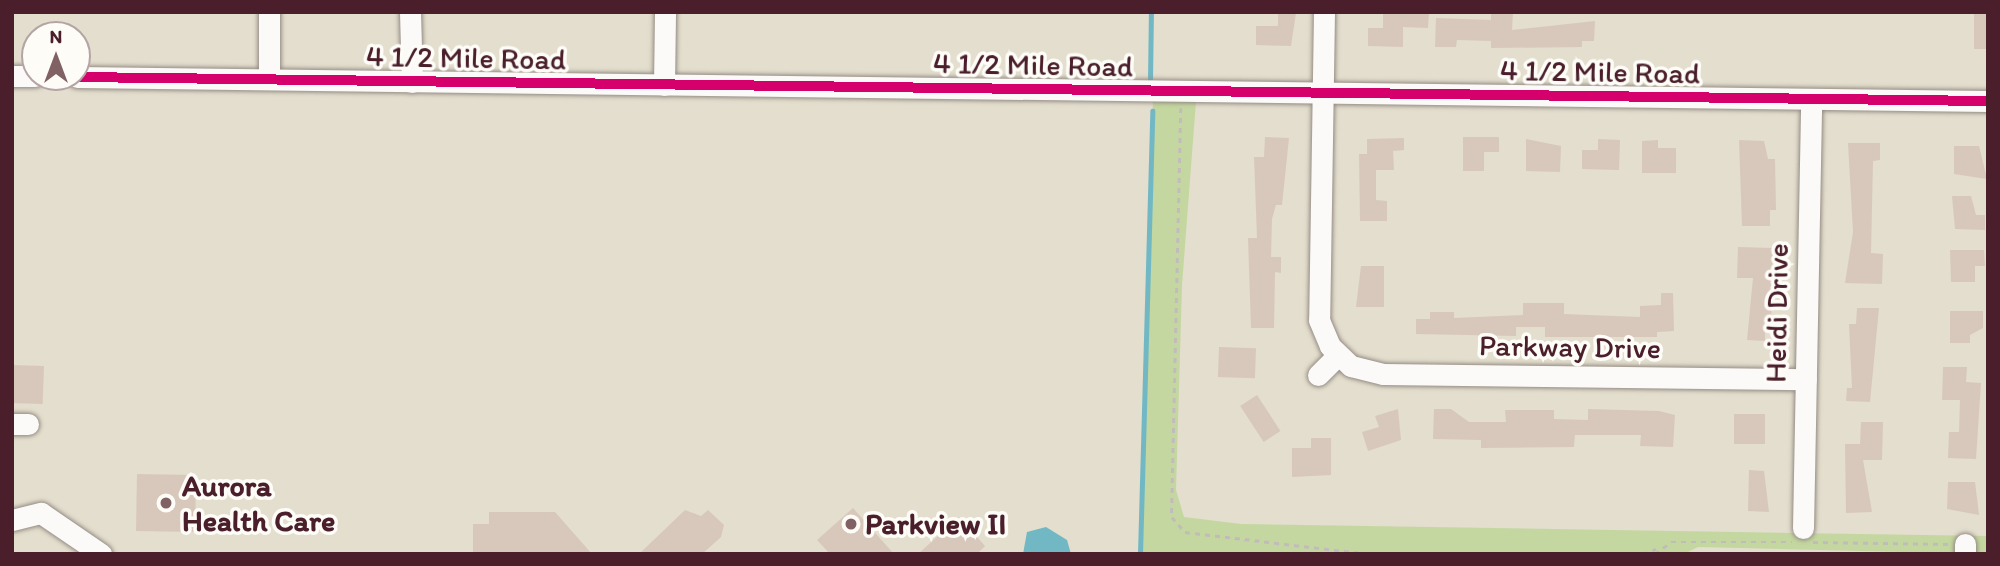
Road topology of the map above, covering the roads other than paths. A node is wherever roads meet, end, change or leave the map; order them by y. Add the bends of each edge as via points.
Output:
1 (269, 12) edge
2 (410, 12) edge
3 (665, 12) edge
4 (1324, 12) edge
5 (91, 77) edge
6 (269, 79) junction
7 (412, 82) junction
8 (664, 85) junction
9 (1323, 93) junction
10 (1811, 99) junction
11 (1988, 101) edge
12 (1338, 355) junction
13 (1318, 375) dead end
14 (1806, 379) junction
15 (12, 520) edge
16 (1803, 537) road end
17 (101, 554) edge

1 - 6 street
2 - 7 street
3 - 8 street
4 - 9 street
5 - 6 street, 4 1/2 Mile Road
6 - 7 street, 4 1/2 Mile Road
7 - 8 street, 4 1/2 Mile Road
8 - 9 street, 4 1/2 Mile Road
9 - 10 street, 4 1/2 Mile Road
9 - 12 street via 1319,308 1325,336
10 - 11 street, 4 1/2 Mile Road
10 - 14 street, Heidi Drive
12 - 13 street
12 - 14 street, Parkway Drive via 1383,374
14 - 16 street, Heidi Drive
15 - 17 street via 41,513

